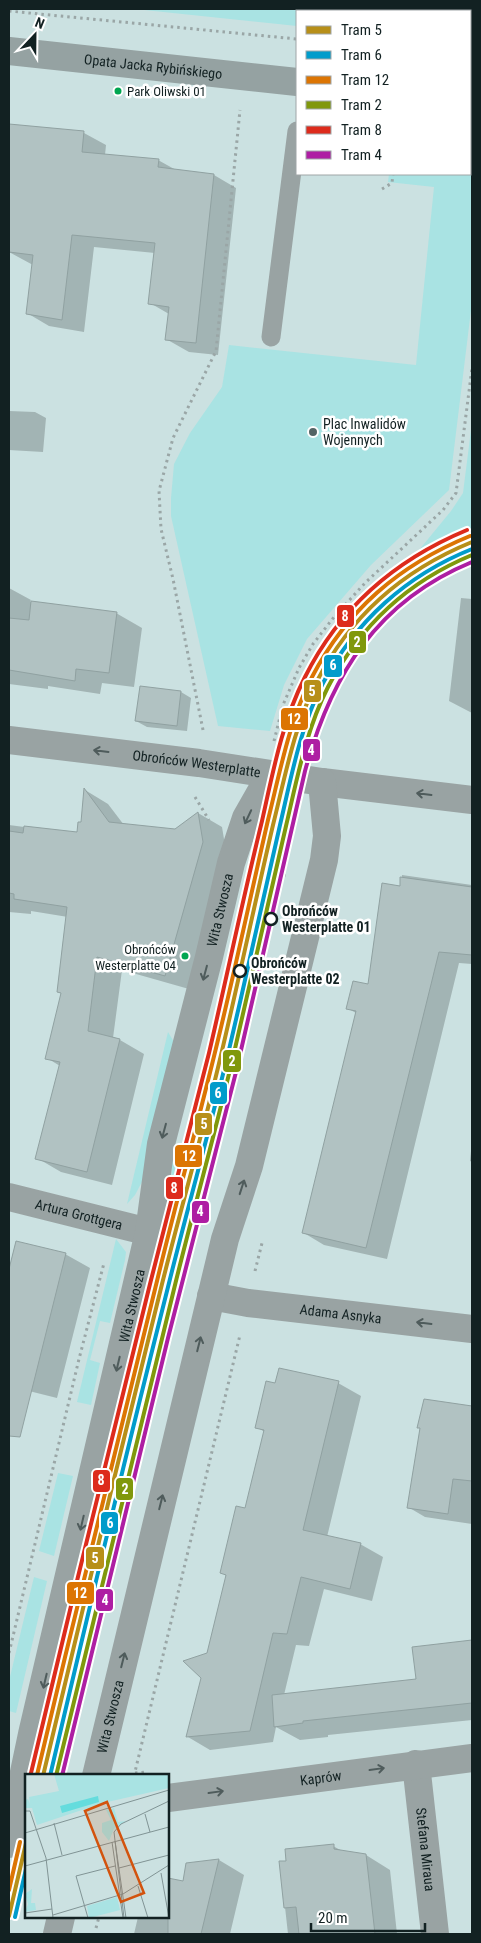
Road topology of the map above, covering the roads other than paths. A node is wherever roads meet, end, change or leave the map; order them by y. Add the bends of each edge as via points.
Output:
1 (9, 52) edge
2 (296, 82) edge
3 (296, 139) edge
4 (271, 336) dead end
5 (9, 740) edge
6 (271, 774) junction
7 (322, 782) junction
8 (472, 800) edge
9 (9, 1197) edge
10 (149, 1232) junction
11 (211, 1296) junction
12 (472, 1329) edge
13 (472, 1758) edge
14 (416, 1764) junction
15 (96, 1774) edge
16 (169, 1798) edge
17 (17, 1804) edge
18 (9, 1844) edge
19 (62, 1918) edge
20 (57, 1934) edge
21 (435, 1934) edge

1 - 2 main road, Opata Jacka Rybińskiego
3 - 4 lane
6 -> 5 street, Obrońców Westerplatte
6 - 7 street, Obrońców Westerplatte
6 -> 10 street, Wita Stwosza via 246,818 231,863 160,1144
8 -> 7 street, Obrońców Westerplatte
11 -> 7 street, Wita Stwosza via 225,1239 249,1166 324,860 327,836
9 - 10 street, Artura Grottgera
10 -> 17 street, Wita Stwosza
12 -> 11 street, Adama Asnyka
15 -> 11 street, Wita Stwosza
13 - 14 street, Kaprów
16 -> 14 street, Kaprów
14 - 21 street, Stefana Miraua
17 - 18 street, Wita Stwosza
19 - 20 street

